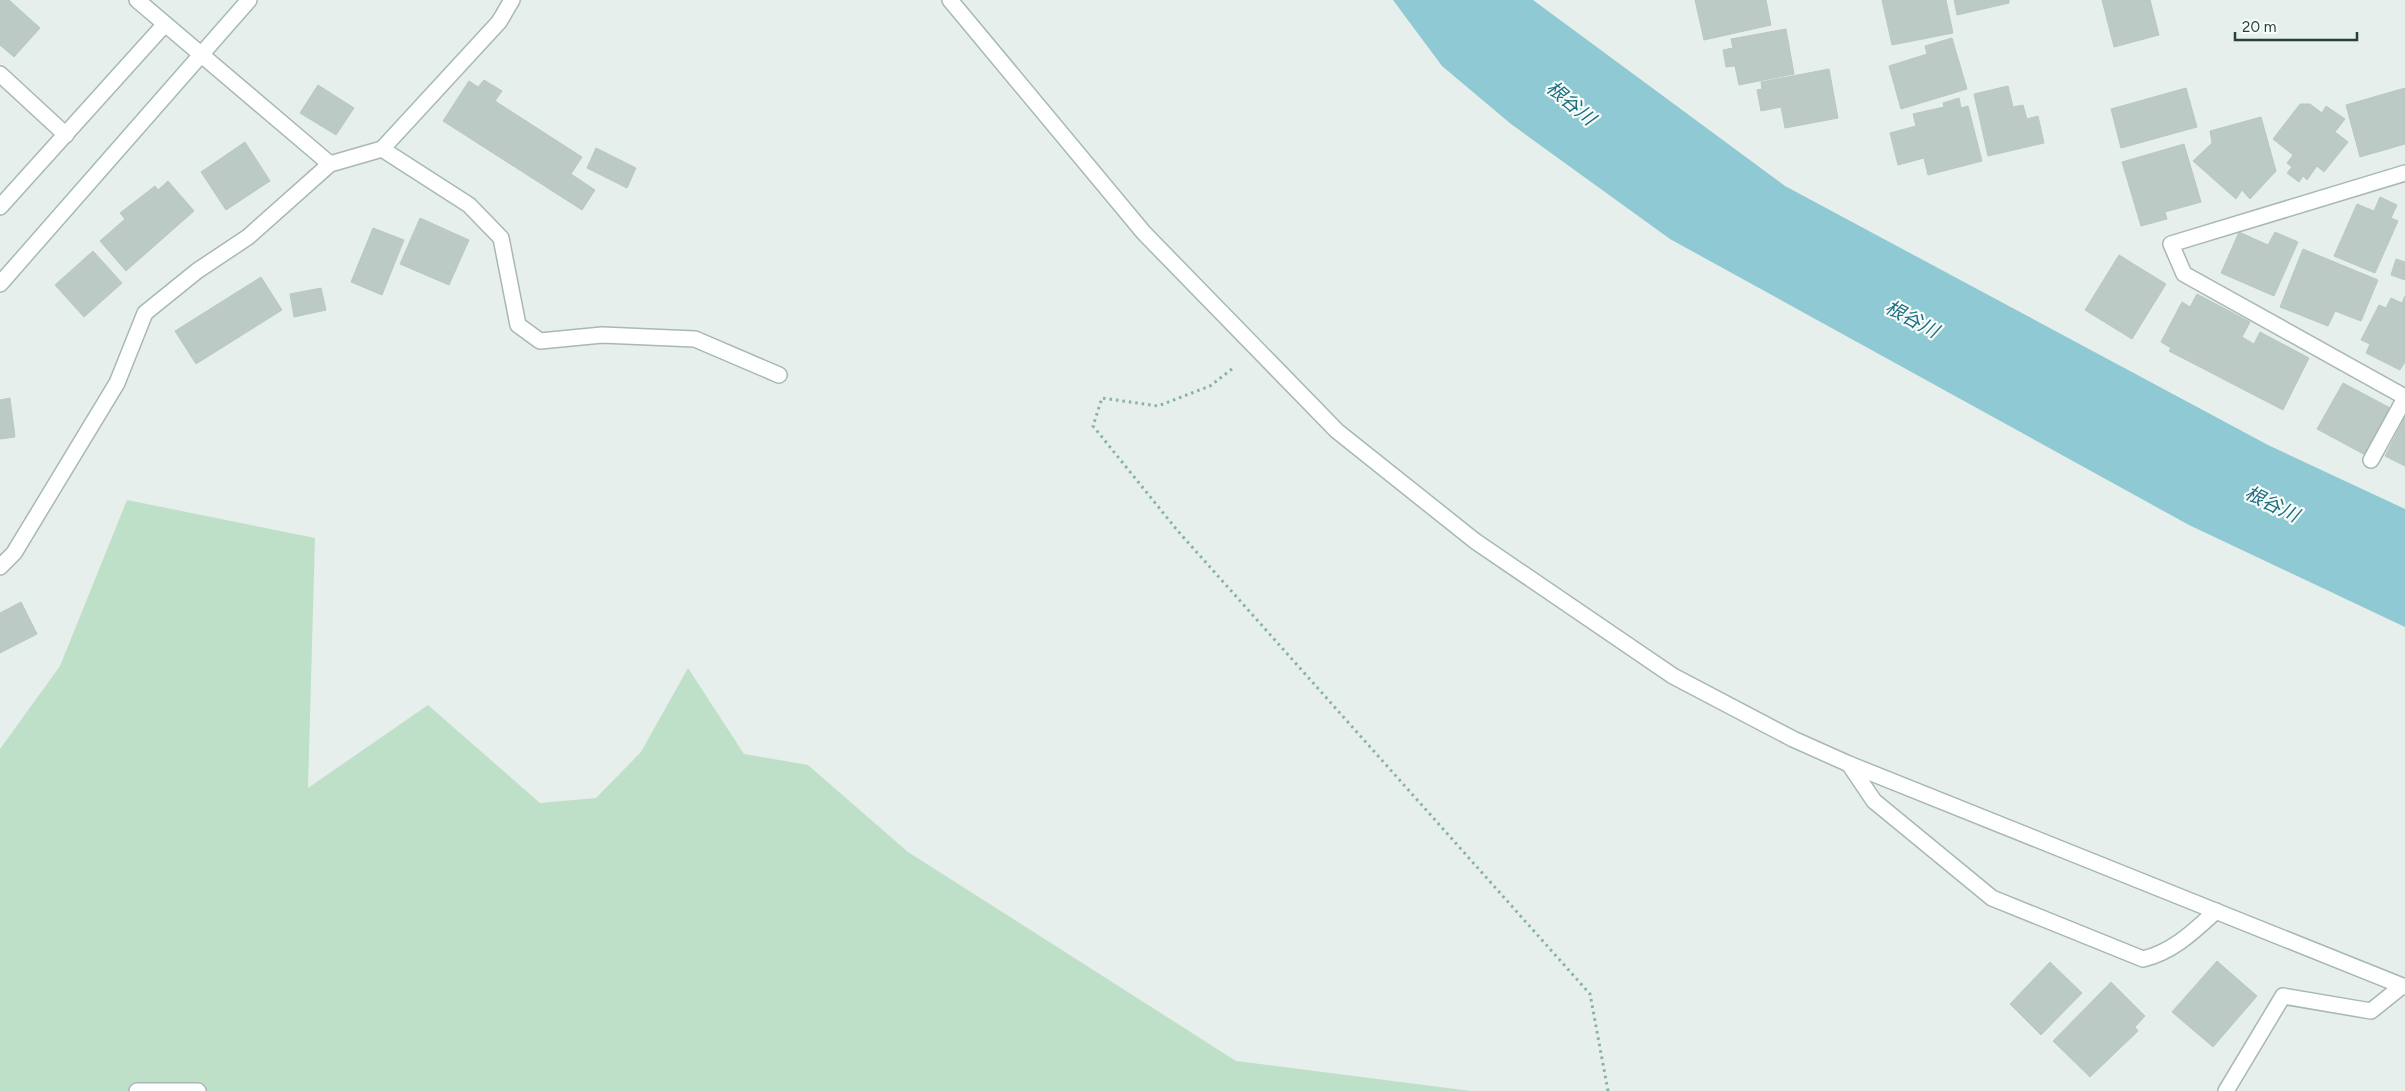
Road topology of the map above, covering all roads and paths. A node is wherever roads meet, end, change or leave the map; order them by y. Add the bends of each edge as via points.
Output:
1 (137, 0) edge
2 (249, 0) edge
3 (512, 0) edge
4 (950, 0) edge
5 (165, 24) junction
6 (201, 54) junction
7 (0, 74) edge
8 (66, 135) junction
9 (382, 149) junction
10 (330, 164) junction
11 (2405, 173) edge
12 (0, 207) edge
13 (0, 284) edge
14 (1232, 370) dead end
15 (779, 374) dead end
16 (2405, 397) edge
17 (2371, 460) dead end
18 (0, 567) edge
19 (1848, 764) junction
20 (2216, 912) junction
21 (2403, 987) edge
22 (137, 1091) edge
23 (198, 1091) edge
24 (1608, 1091) edge
25 (2226, 1091) edge

1 - 5 street
2 - 6 street
3 - 9 street via 499,22
4 - 19 street via 1144,233 1337,431 1476,541 1673,676
5 - 6 street
5 - 8 street
6 - 10 street
6 - 13 street
7 - 8 street
8 - 12 street
9 - 10 street
9 - 15 street via 469,205 501,238 518,325 540,341 602,335 695,340
10 - 18 street via 248,238 197,271 145,313 117,383 14,553
11 - 16 street via 2171,244 2184,274
14 - 24 path via 1210,386 1158,406 1102,398 1093,426 1177,530 1590,994
16 - 17 street
19 - 20 street
19 - 20 street via 1874,801 2001,902 2143,959 2160,955 2189,936
20 - 21 street
21 - 25 street via 2371,1011 2283,996
22 - 23 street

